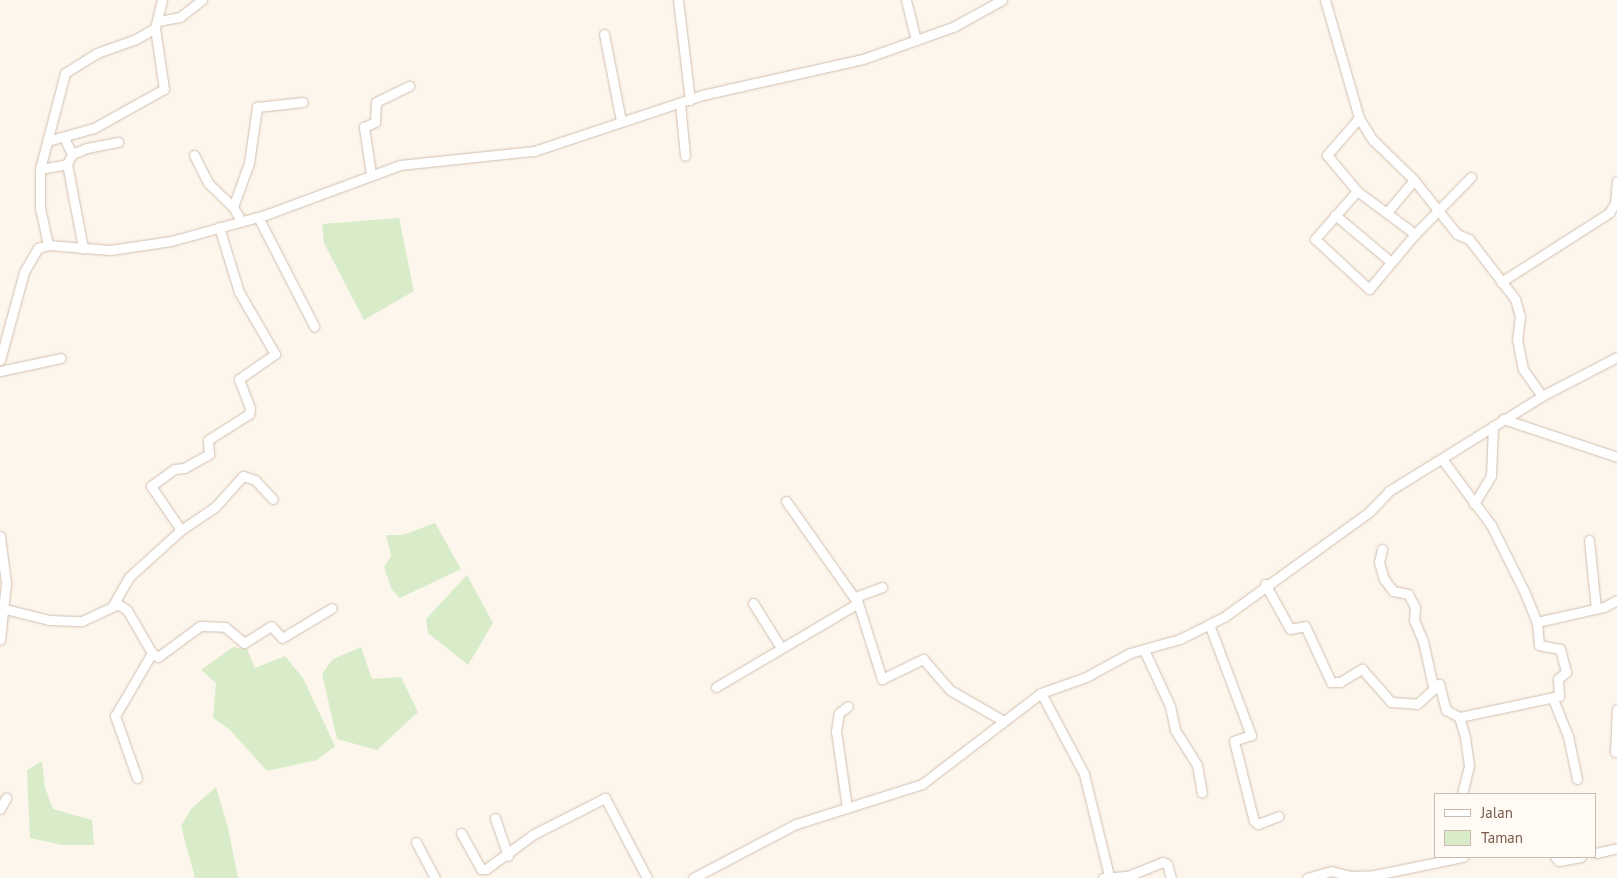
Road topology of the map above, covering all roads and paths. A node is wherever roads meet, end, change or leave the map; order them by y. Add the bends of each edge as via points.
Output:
1 (162, 0) edge
2 (202, 0) edge
3 (678, 0) edge
4 (906, 0) edge
5 (1324, 0) edge
6 (998, 1) edge
7 (157, 24) junction
8 (604, 34) dead end
9 (916, 40) junction
10 (409, 86) dead end
11 (690, 100) junction
12 (304, 102) dead end
13 (680, 103) junction
14 (1359, 118) junction
15 (621, 121) junction
16 (51, 140) junction
17 (66, 142) dead end
18 (118, 142) dead end
19 (72, 154) junction
20 (194, 155) dead end
21 (685, 156) dead end
22 (67, 164) junction
23 (40, 169) junction
24 (371, 174) junction
25 (1471, 177) dead end
26 (1414, 180) junction
27 (1617, 180) edge
28 (1357, 191) junction
29 (233, 207) junction
30 (1388, 211) junction
31 (1440, 211) junction
32 (1335, 215) junction
33 (258, 217) junction
34 (242, 222) junction
35 (219, 226) junction
36 (1414, 234) junction
37 (48, 245) junction
38 (83, 248) junction
39 (1391, 262) junction
40 (1502, 282) junction
41 (314, 326) dead end
42 (1617, 357) edge
43 (61, 358) dead end
44 (0, 360) edge
45 (0, 371) edge
46 (1542, 396) junction
47 (1503, 419) junction
48 (1494, 426) junction
49 (1617, 457) edge
50 (1442, 459) junction
51 (273, 499) dead end
52 (786, 501) dead end
53 (1474, 504) junction
54 (181, 530) junction
55 (0, 536) edge
56 (1589, 540) dead end
57 (1382, 549) dead end
58 (1266, 584) junction
59 (882, 587) dead end
60 (856, 600) junction
61 (1617, 600) edge
62 (753, 603) dead end
63 (113, 605) junction
64 (332, 608) dead end
65 (1596, 608) junction
66 (5, 609) junction
67 (1537, 622) junction
68 (1209, 624) junction
69 (0, 640) edge
70 (781, 648) junction
71 (1144, 650) junction
72 (152, 653) junction
73 (1433, 686) junction
74 (716, 687) dead end
75 (1041, 693) junction
76 (1553, 699) junction
77 (848, 706) dead end
78 (1617, 709) edge
79 (1459, 717) junction
80 (1002, 720) junction
81 (1615, 752) dead end
82 (137, 778) dead end
83 (1577, 779) dead end
84 (1202, 793) dead end
85 (1462, 793) edge
86 (6, 798) dead end
87 (847, 808) junction
88 (0, 809) edge
89 (1278, 816) dead end
90 (495, 818) dead end
91 (461, 833) dead end
92 (416, 842) dead end
93 (1617, 848) edge
94 (1597, 853) edge
95 (508, 856) junction
96 (1459, 858) edge
97 (1556, 858) edge
98 (1576, 858) edge
99 (1106, 877) edge
100 (435, 878) edge
101 (647, 878) edge
102 (693, 878) edge
103 (1170, 878) edge
104 (1307, 878) edge

1 - 7 street
2 - 7 street via 180,17
3 - 11 street
4 - 9 street
5 - 14 street
6 - 9 street via 953,27
7 - 16 street via 136,39 97,53 65,73
7 - 16 street via 164,89 92,130
8 - 15 street
9 - 11 street via 824,70
10 - 24 street via 378,100 375,122 364,128
11 - 13 street
12 - 29 street via 257,107 249,163
13 - 15 street
13 - 21 street
14 - 26 street via 1373,140
14 - 28 street via 1330,148 1328,155
15 - 24 street via 534,151 400,165
16 - 23 street
17 - 19 street
18 - 19 street
19 - 22 street
20 - 29 street via 208,183
22 - 23 street
22 - 38 street
23 - 37 street via 40,208
24 - 33 street
25 - 31 street
26 - 30 street
26 - 31 street
27 - 40 street via 1615,203 1609,214
28 - 30 street
28 - 32 street
29 - 34 street
30 - 36 street
31 - 36 street
31 - 40 street via 1461,238 1469,239
32 - 39 street
32 - 39 street via 1316,236 1316,242 1369,289
33 - 34 street
33 - 41 street
34 - 35 street
35 - 38 street via 170,241 110,250
35 - 54 street via 239,292 275,354 239,379 250,408 249,414 208,440 209,454 184,468 174,469 151,486
36 - 39 street
37 - 38 street
37 - 44 street via 38,248 24,272
40 - 46 street via 1519,309 1517,339 1523,369
42 - 46 street
43 - 45 street
46 - 47 street
47 - 48 street
47 - 49 street
48 - 50 street
48 - 53 street via 1491,476
50 - 53 street
50 - 58 street via 1389,491 1369,512
51 - 54 street via 255,480 243,476 216,507
52 - 60 street
53 - 67 street via 1493,528
54 - 63 street via 129,577
55 - 66 street via 6,559
56 - 65 street
57 - 73 street via 1380,567 1388,586 1393,591 1408,594 1415,607 1414,620 1423,641
58 - 68 street via 1244,604
58 - 73 street via 1290,629 1305,626 1331,682 1337,683 1362,669 1391,702 1418,704
59 - 60 street
60 - 70 street
60 - 80 street via 882,679 923,659 950,690
61 - 65 street
62 - 70 street
63 - 66 street via 82,621 49,620
63 - 72 street via 127,610
64 - 72 street via 282,638 271,626 242,643 228,628 210,625 191,631 164,655
65 - 67 street
66 - 69 street
67 - 76 street via 1540,645 1560,649 1566,670 1558,679 1561,694
68 - 71 street
68 - 89 street via 1251,735 1234,741 1254,821 1258,824
70 - 74 street
71 - 75 street
71 - 84 street via 1170,706 1175,730 1197,765
72 - 82 street via 115,716
73 - 79 street via 1440,686 1446,710
75 - 80 street
75 - 99 street via 1084,774
76 - 79 street
76 - 83 street via 1568,736
77 - 87 street via 840,712 836,731
78 - 81 street
79 - 85 street via 1468,762
80 - 87 street via 933,778 896,795
86 - 88 street
87 - 102 street via 769,835
90 - 95 street
91 - 95 street via 481,869
92 - 100 street
93 - 94 street
95 - 101 street via 534,834 605,798
96 - 104 street via 1375,875 1351,876 1331,871
97 - 98 street via 1559,861
99 - 103 street via 1128,876 1162,862 1167,864

